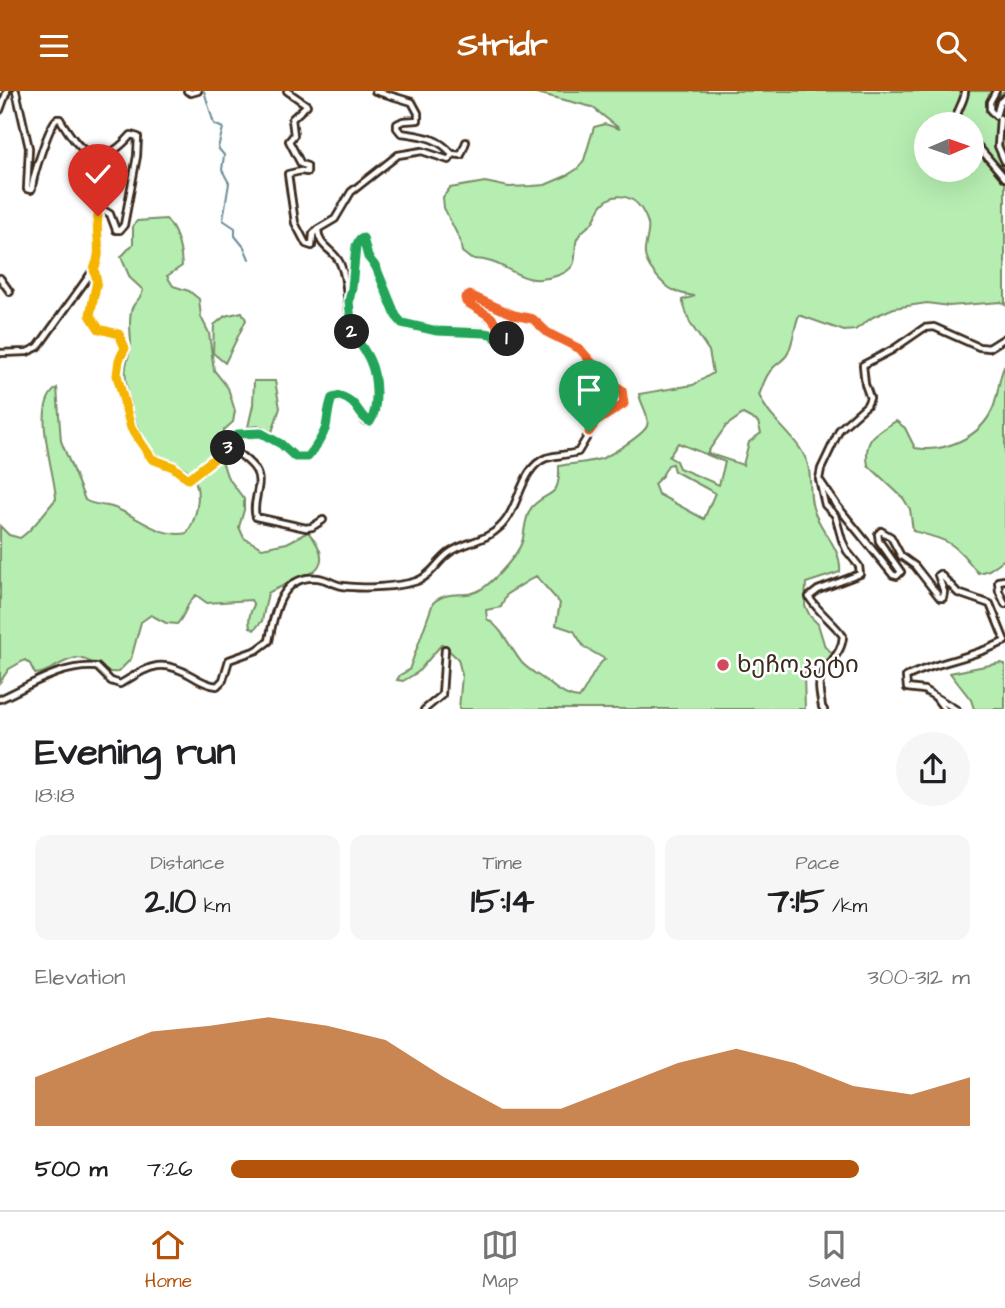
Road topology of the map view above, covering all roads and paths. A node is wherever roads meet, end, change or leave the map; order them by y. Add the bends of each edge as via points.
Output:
1 (7, 91) edge
2 (16, 91) edge
3 (187, 91) edge
4 (198, 91) edge
5 (287, 91) edge
6 (375, 91) edge
7 (964, 91) edge
8 (996, 91) edge
9 (1005, 98) edge
10 (0, 110) edge
11 (958, 112) edge
12 (1000, 118) dead end
13 (466, 142) dead end
14 (984, 153) edge
15 (452, 154) junction
16 (1005, 162) edge
17 (1005, 178) edge
18 (318, 229) junction
19 (94, 269) junction
20 (0, 278) edge
21 (10, 292) dead end
22 (349, 301) junction
23 (1005, 338) edge
24 (0, 353) edge
25 (231, 446) junction
26 (820, 479) junction
27 (323, 520) dead end
28 (1005, 580) edge
29 (1005, 604) edge
30 (1005, 641) edge
31 (445, 649) dead end
32 (936, 697) junction
33 (0, 699) edge
34 (425, 709) edge
35 (824, 709) edge
36 (945, 709) edge
37 (957, 709) edge

1 - 10 street
2 - 19 street via 29,148 29,190 57,118 76,146 91,155 109,153 131,135 138,137 124,225 117,230 110,214 105,211 98,216
3 - 4 street
5 - 18 street via 307,105 292,120 294,135 289,141 300,164 307,166 307,172 288,174 295,223 306,244 312,246
6 - 15 street via 412,102 418,120 397,124 401,133 433,138
7 - 11 street
8 - 9 street via 990,110 996,116
12 - 16 street via 998,146
13 - 15 street via 461,155
14 - 17 street
15 - 18 street via 449,160 422,151 398,155 351,192 335,219
18 - 22 street via 322,246 340,263
19 - 24 street via 38,347
19 - 25 street via 97,281 90,315 99,329 119,334 125,348 117,375 131,428 152,459 188,479
20 - 21 street
22 - 25 street via 352,332 373,370 370,422 356,404 340,396 332,398 326,426 308,457 295,457 261,433 238,434
22 - 33 street via 356,246 363,238 402,323 437,331 491,334 504,345 508,340 491,317 466,302 470,295 533,319 548,333 580,349 622,390 624,404 596,422 578,452 543,459 527,475 508,519 498,530 455,548 419,581 342,586 306,578 288,586 270,641 229,660 218,686 168,665 152,665 120,684 97,667 81,666
23 - 26 street via 989,348 979,347 934,327 924,328 863,365 870,398 840,429
25 - 27 street via 257,471 256,517 306,528
26 - 30 street via 893,575 901,572 879,541 881,531 891,537 901,556 940,598 944,592 940,574 958,593 990,604
26 - 35 street via 825,505 835,515 860,574 809,597 843,636 842,646 821,676
28 - 29 street via 998,581
30 - 32 street via 906,677 906,688
31 - 34 street via 442,695
32 - 36 street
32 - 37 street

